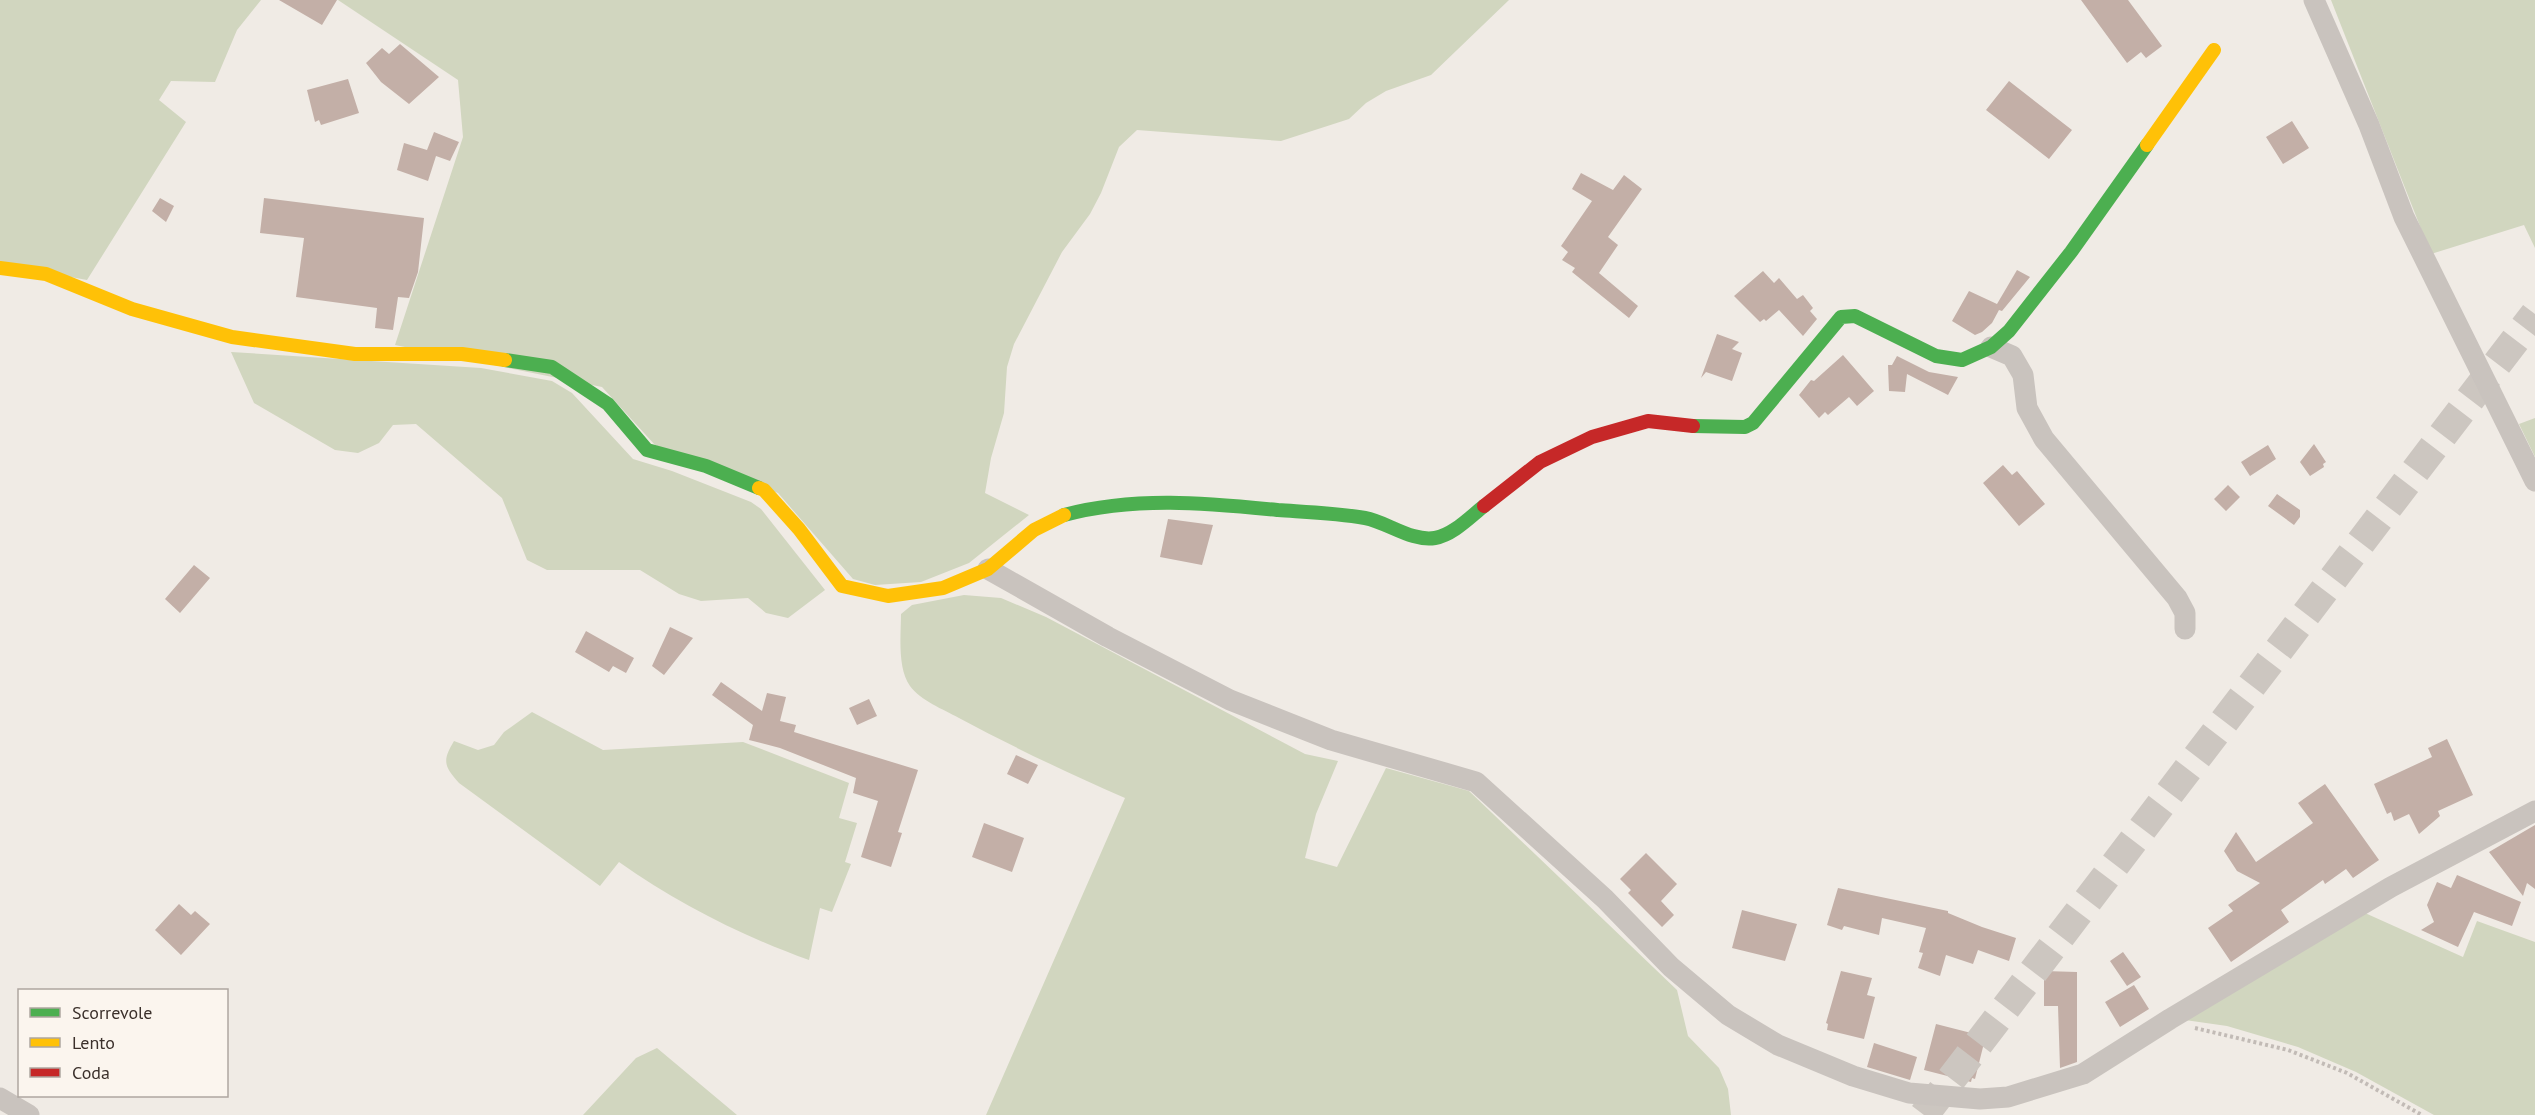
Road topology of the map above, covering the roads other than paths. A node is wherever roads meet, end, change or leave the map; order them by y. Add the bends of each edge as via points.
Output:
1 (2314, 0) edge
2 (2214, 50) dead end
3 (0, 268) edge
4 (1991, 347) junction
5 (2535, 481) edge
6 (988, 569) junction
7 (2185, 630) dead end
8 (2535, 811) edge
9 (0, 1098) edge
10 (29, 1115) edge

1 - 5 street via 2404,217
2 - 4 street via 2071,252 2009,331
3 - 6 street via 46,274 132,309 232,337 356,354 462,354 552,368 608,404 647,450 706,465 764,490 842,586 888,596 943,588
4 - 6 street via 1962,360 1936,356 1866,320 1841,317 1753,423 1745,427 1648,422 1592,437 1539,462 1455,529 1437,538 1425,539 1367,518 1207,503 1151,502 1097,506 1056,517 1034,530
4 - 7 street via 2012,356 2023,375 2027,408 2044,439 2177,598 2185,613
6 - 8 street via 1230,700 1330,740 1476,783 1728,1015 1778,1045 1909,1093 1980,1099 2008,1097 2083,1074 2391,887
9 - 10 street

